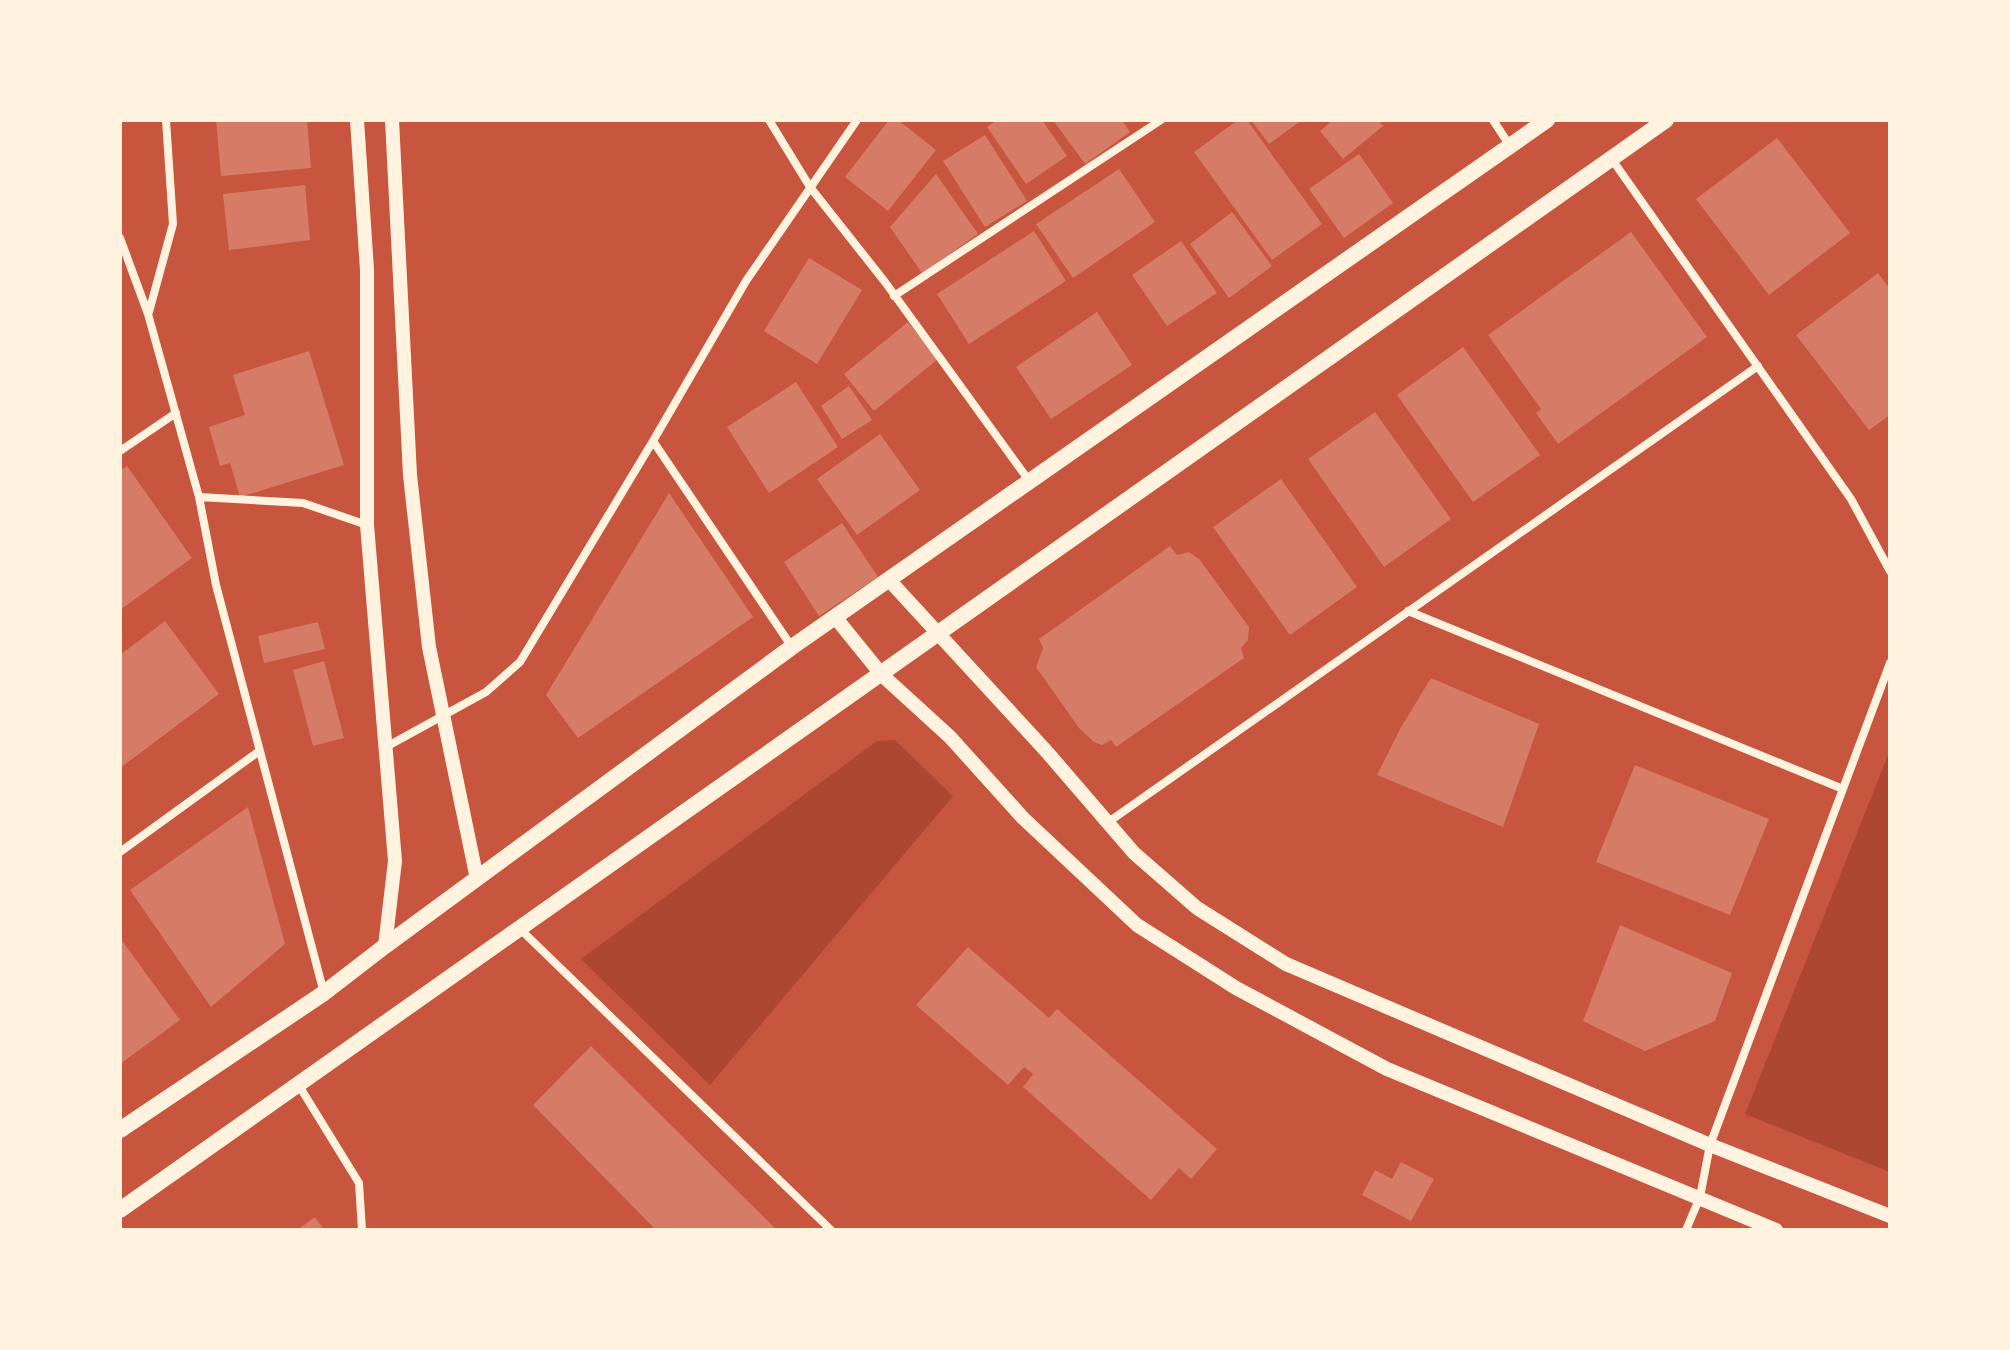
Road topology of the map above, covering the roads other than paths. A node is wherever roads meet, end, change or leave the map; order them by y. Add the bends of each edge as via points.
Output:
1 (166, 120) edge
2 (357, 120) edge
3 (392, 120) edge
4 (769, 120) edge
5 (857, 120) edge
6 (1161, 120) edge
7 (1493, 120) edge
8 (1547, 120) edge
9 (1666, 120) edge
10 (1510, 146) junction
11 (1611, 158) junction
12 (810, 187) junction
13 (120, 238) edge
14 (894, 296) junction
15 (148, 314) junction
16 (1758, 366) junction
17 (176, 413) junction
18 (653, 441) junction
19 (120, 451) edge
20 (1030, 482) junction
21 (199, 497) junction
22 (367, 525) junction
23 (1890, 571) edge
24 (889, 580) junction
25 (1408, 611) junction
26 (835, 617) junction
27 (937, 636) junction
28 (792, 647) junction
29 (1890, 663) edge
30 (882, 675) junction
31 (442, 716) junction
32 (386, 747) junction
33 (258, 752) junction
34 (1843, 789) junction
35 (1107, 823) junction
36 (120, 852) edge
37 (477, 879) junction
38 (519, 928) junction
39 (385, 946) junction
40 (324, 993) junction
41 (298, 1084) junction
42 (120, 1130) edge
43 (1710, 1145) junction
44 (1700, 1197) junction
45 (120, 1210) edge
46 (1890, 1216) edge
47 (362, 1230) edge
48 (831, 1230) edge
49 (1686, 1230) edge
50 (1776, 1230) edge

1 - 15 street via 173,224
2 - 22 street via 367,270
3 - 31 street via 410,475
4 - 12 street
5 - 12 street
6 - 14 street
7 - 10 street
8 - 10 main road
9 - 11 main road
10 - 20 main road
11 - 16 street
11 - 27 main road
12 - 14 street
12 - 18 street via 746,281
13 - 15 street
14 - 20 street
15 - 17 street
16 - 23 street via 1851,499
16 - 25 street
17 - 19 street
17 - 21 street
18 - 28 street
18 - 31 street via 520,662 486,692
20 - 24 main road
21 - 22 street via 303,503
21 - 33 street
22 - 32 street
24 - 26 main road
24 - 27 street
25 - 34 street
25 - 35 street
26 - 28 main road
26 - 30 street
27 - 30 main road
27 - 35 street
28 - 37 main road
29 - 34 street
30 - 38 main road
30 - 44 street via 1137,925 1236,988 1387,1069
31 - 32 street
31 - 37 street
32 - 39 street via 395,861
33 - 36 street
33 - 40 street
34 - 43 street
35 - 43 street via 1197,908 1286,964
37 - 39 main road
38 - 41 main road
38 - 48 street
39 - 40 main road
40 - 42 main road
41 - 45 main road
41 - 47 street via 359,1183
43 - 44 street
43 - 46 street
44 - 49 street
44 - 50 street

